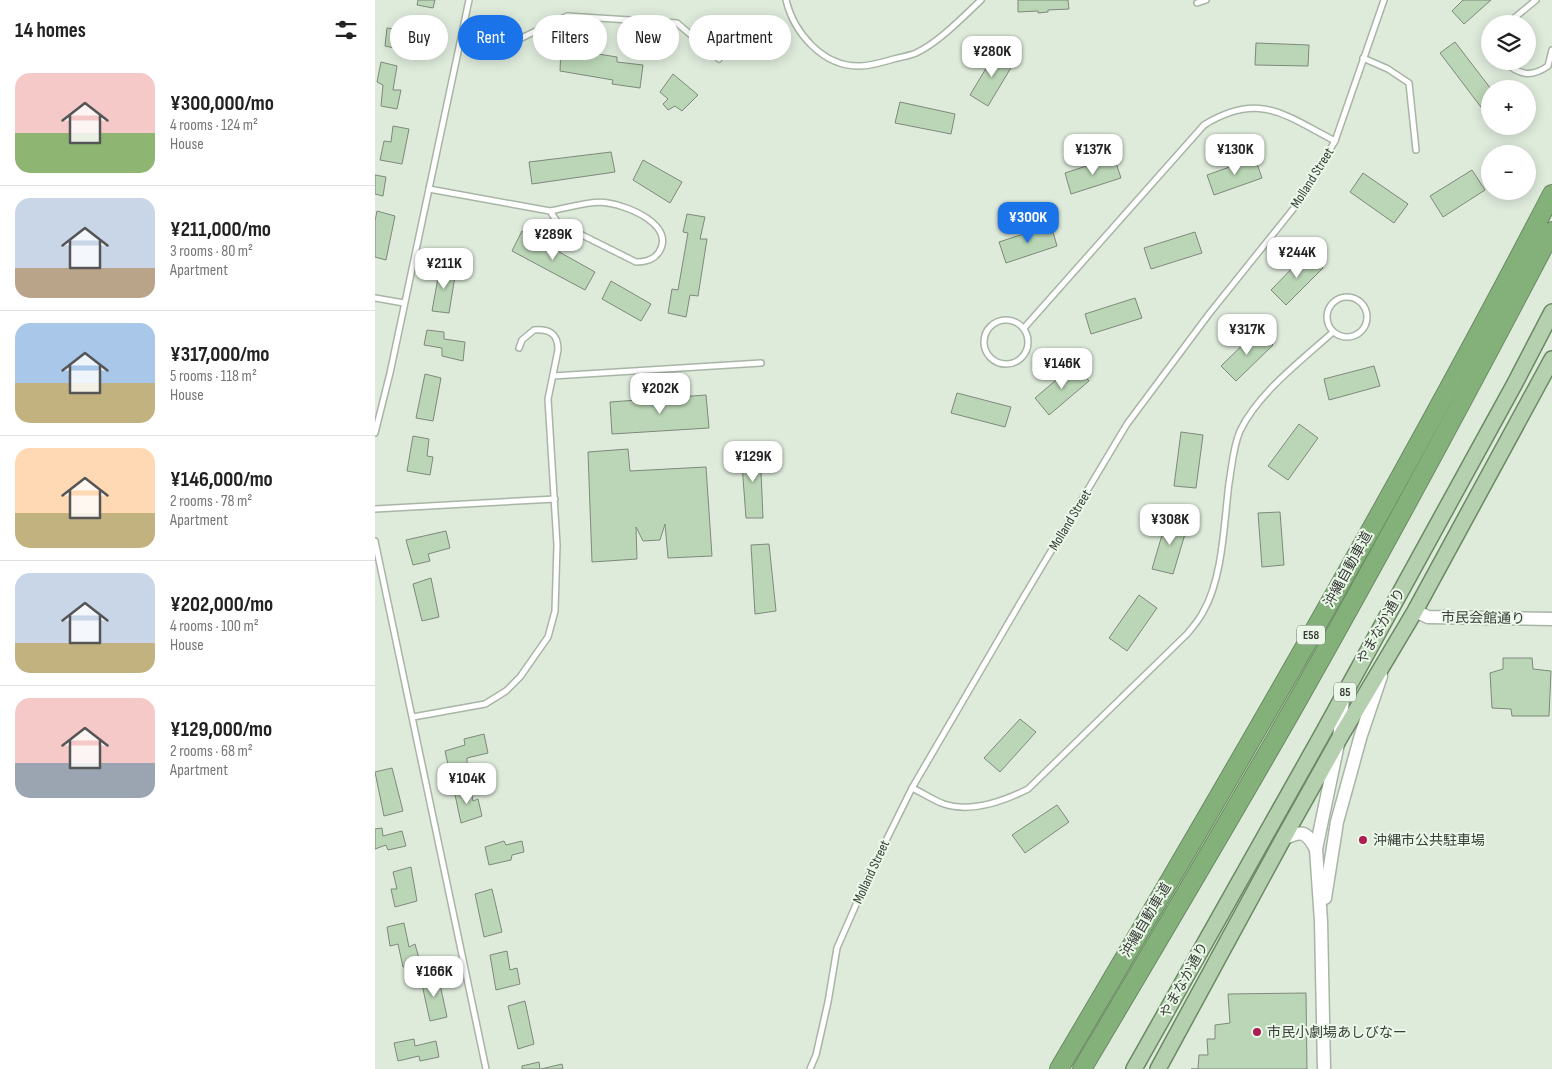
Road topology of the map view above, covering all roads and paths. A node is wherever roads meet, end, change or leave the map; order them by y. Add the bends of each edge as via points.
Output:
1 (469, 0) edge
2 (786, 0) edge
3 (981, 0) edge
4 (1206, 0) edge
5 (1384, 0) edge
6 (1536, 0) edge
7 (1197, 3) dead end
8 (466, 15) edge
9 (1518, 15) edge
10 (689, 33) edge
11 (523, 37) edge
12 (1552, 50) edge
13 (458, 52) edge
14 (1363, 58) junction
15 (1517, 70) edge
16 (1335, 141) junction
17 (1416, 150) dead end
18 (429, 189) junction
19 (1552, 194) edge
20 (550, 211) junction
21 (1552, 231) edge
22 (375, 298) edge
23 (404, 303) junction
24 (1552, 312) edge
25 (1024, 328) junction
26 (1333, 332) junction
27 (519, 348) dead end
28 (1552, 359) edge
29 (761, 363) dead end
30 (553, 376) junction
31 (375, 433) edge
32 (555, 499) junction
33 (375, 509) edge
34 (375, 540) edge
35 (1415, 611) junction
36 (1552, 619) edge
37 (1387, 658) junction
38 (1343, 694) junction
39 (413, 717) junction
40 (1345, 723) junction
41 (1361, 735) junction
42 (1339, 739) junction
43 (1294, 785) junction
44 (912, 788) junction
45 (1283, 838) junction
46 (1316, 849) junction
47 (1321, 921) junction
48 (485, 1069) edge
49 (810, 1069) edge
50 (1059, 1069) edge
51 (1082, 1069) edge
52 (1134, 1069) edge
53 (1158, 1069) edge
54 (1324, 1069) edge

1 - 8 lane
2 - 3 lane via 800,34 819,51 842,64 861,66 916,53 950,30
4 - 7 lane
5 - 14 lane, Molland Street
6 - 9 lane
10 - 11 lane via 677,22 567,16
12 - 15 lane via 1548,66 1539,72 1522,73
13 - 18 lane
14 - 16 lane, Molland Street
14 - 17 lane via 1409,83
16 - 25 lane via 1277,111 1264,108 1218,116 1204,125
16 - 44 lane, Molland Street via 1298,203 1127,424
18 - 20 lane
18 - 23 lane
19 - 50 highway, 沖縄自動車道 / E58 via 1353,561
20 - 20 lane via 559,223 636,262 652,259 661,248 661,231 630,210 601,203
21 - 51 highway, 沖縄自動車道 / E58 via 1299,697
22 - 23 lane
23 - 31 lane
24 - 38 main road, やまなか通り / 85
25 - 25 lane via 1029,345 1022,358 1007,365 992,360 984,342 991,326 1007,320
26 - 26 lane via 1343,337 1360,333 1368,316 1360,301 1349,296 1335,300 1327,315
26 - 44 lane via 1262,398 1247,417 1233,456 1218,569 1211,596 1187,634 1028,789 1009,799 965,807 945,804
27 - 30 lane via 522,340 533,330 553,334 558,342
28 - 35 main road, やまなか通り / 85
29 - 30 lane
30 - 32 lane via 548,400
32 - 33 lane
32 - 39 lane via 555,612 548,637 536,657 506,691 485,704
34 - 39 lane
35 - 36 street, 市民会館通り via 1428,617
35 - 37 main road, やまなか通り / 85
37 - 40 main road, やまなか通り / 85
37 - 41 street
38 - 40 street
38 - 43 main road, やまなか通り / 85
39 - 48 lane
40 - 41 street
40 - 42 main road, やまなか通り / 85
40 - 43 street via 1329,732 1311,766
41 - 47 street via 1337,822
42 - 45 main road, やまなか通り / 85
42 - 46 street
43 - 52 main road, やまなか通り / 85
44 - 49 lane, Molland Street via 837,948 816,1055
45 - 46 street via 1296,832 1305,834
45 - 53 main road, やまなか通り / 85
46 - 47 street
47 - 54 street

